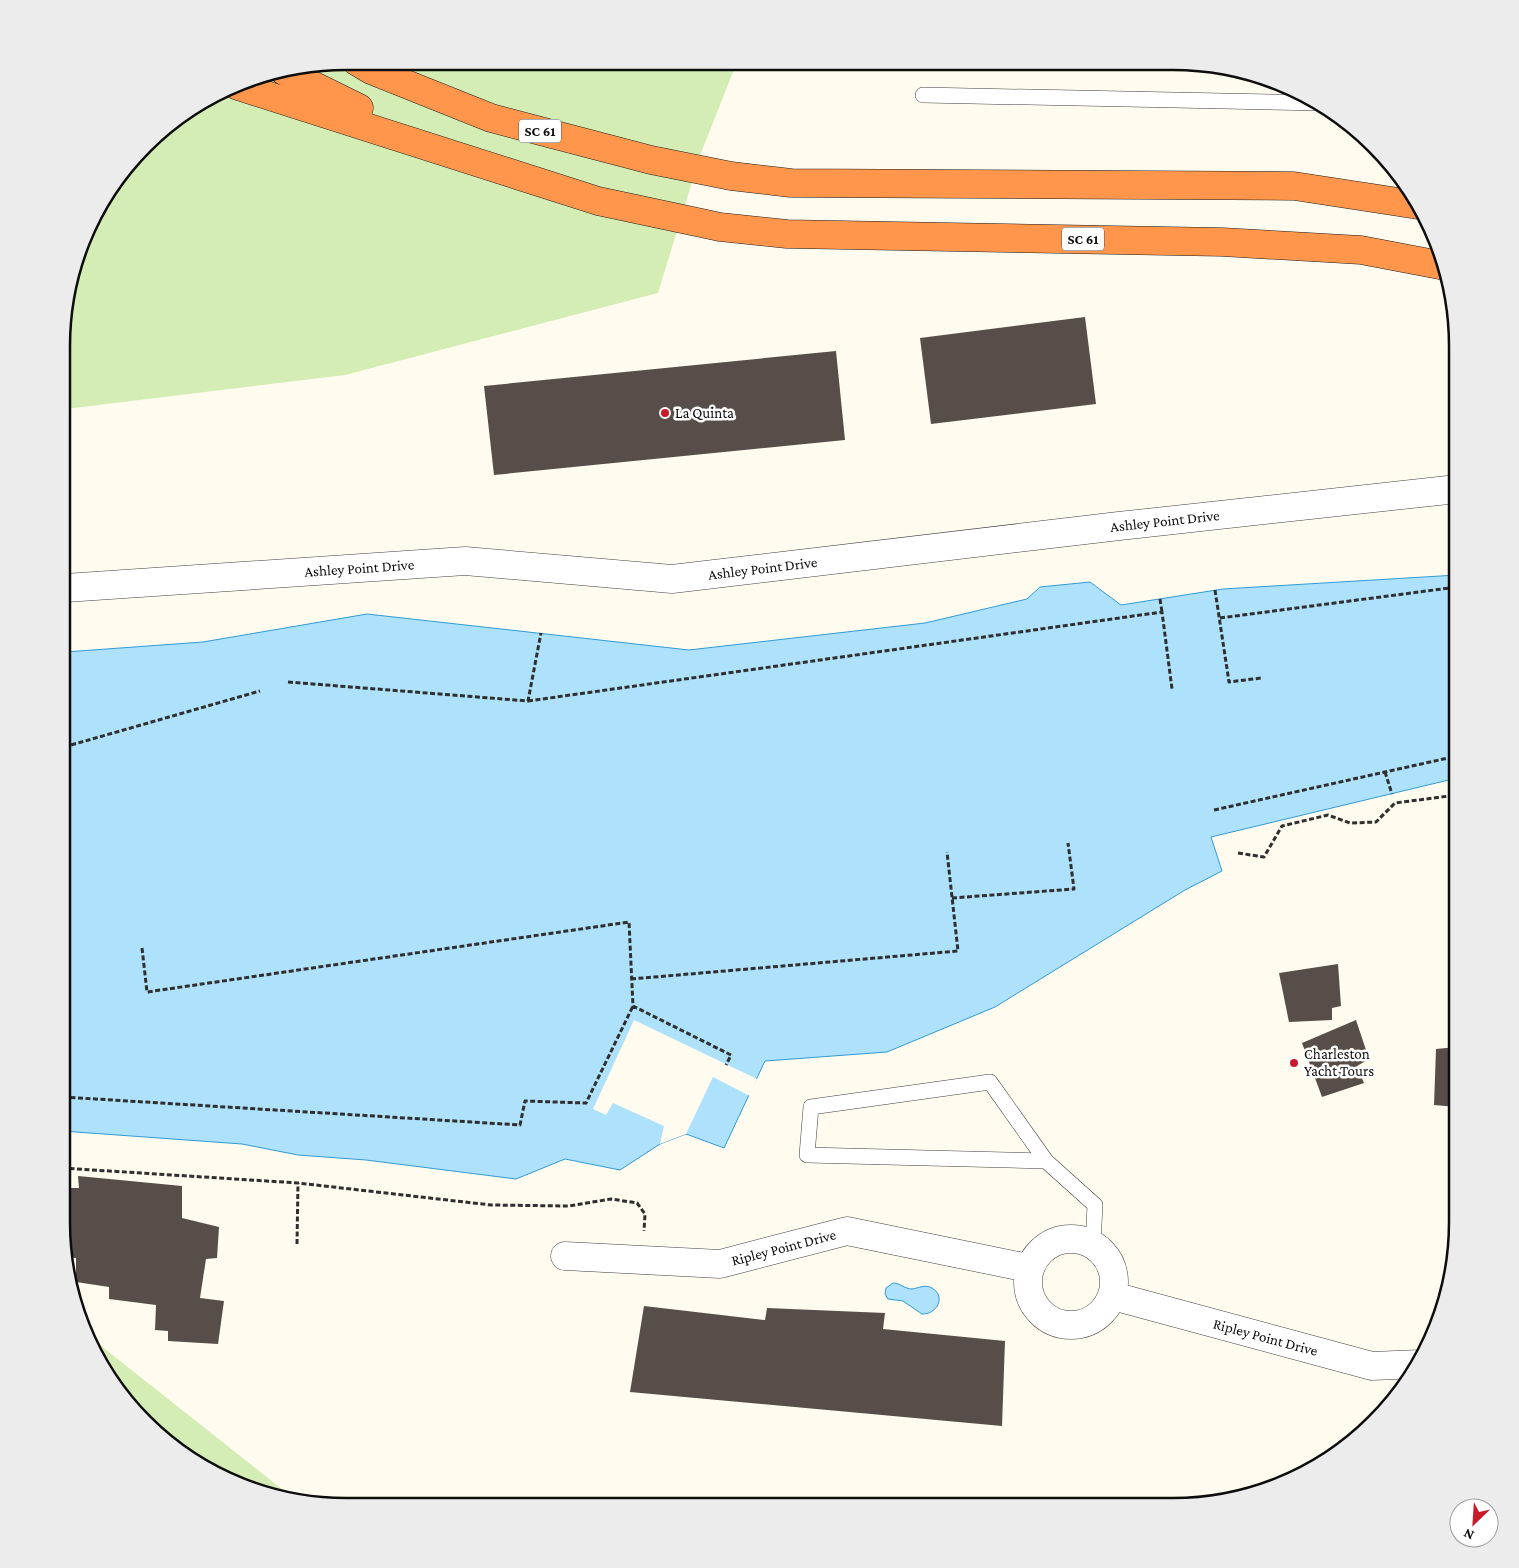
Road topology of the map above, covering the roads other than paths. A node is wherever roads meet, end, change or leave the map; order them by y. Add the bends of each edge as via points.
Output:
1 (371, 70) edge
2 (290, 75) edge
3 (247, 89) edge
4 (923, 95) dead end
5 (1303, 103) edge
6 (499, 169) junction
7 (1409, 204) edge
8 (1437, 264) edge
9 (1449, 490) edge
10 (70, 588) edge
11 (1046, 1161) junction
12 (1092, 1244) junction
13 (565, 1256) dead end
14 (1028, 1268) junction
15 (1113, 1296) junction
16 (1409, 1364) edge

1 - 7 highway, SC 61 via 491,118 652,160 731,176 791,183 1294,186
2 - 6 highway via 330,96
3 - 6 highway
4 - 5 lane
6 - 8 highway, SC 61 via 598,201 720,227 788,234 1222,242 1361,250
9 - 10 street, Ashley Point Drive via 672,579 465,561
11 - 11 lane via 807,1155 811,1107 990,1082
11 - 12 lane via 1095,1205
12 - 14 street via 1068,1238 1043,1247
12 - 15 street via 1107,1258 1114,1276
13 - 14 street, Ripley Point Drive via 720,1264 847,1231
14 - 15 street via 1027,1291 1038,1312 1057,1324 1080,1326 1100,1315
15 - 16 street, Ripley Point Drive via 1372,1366

